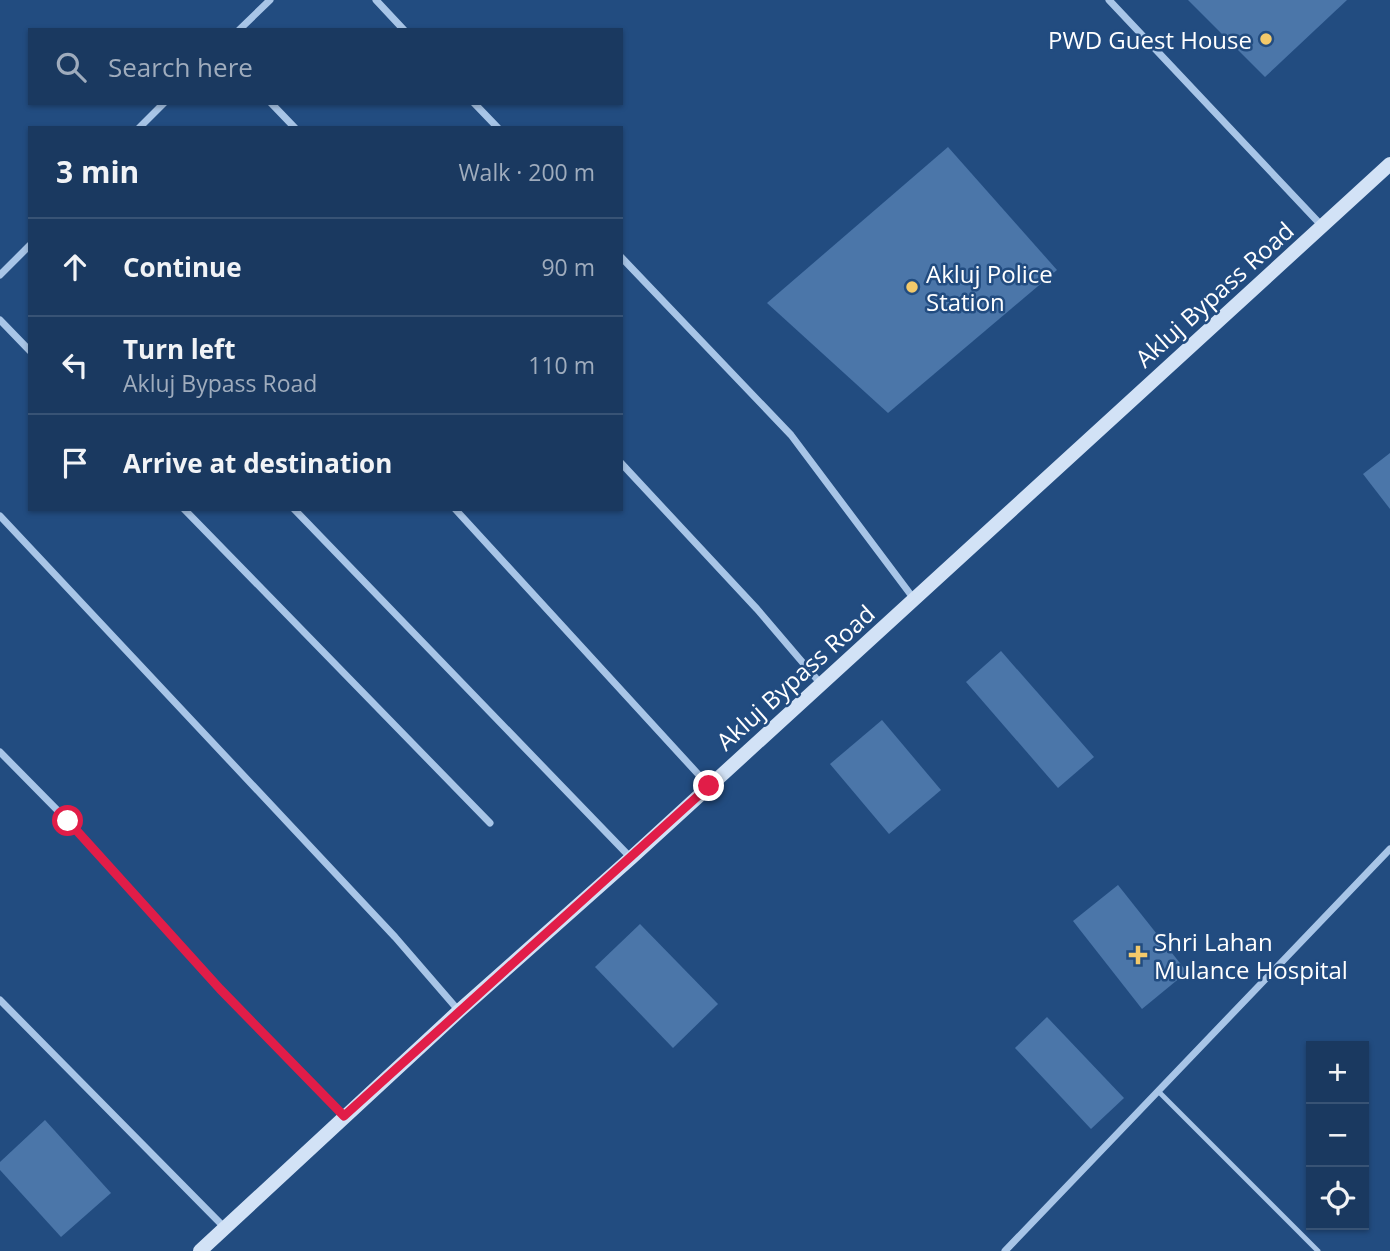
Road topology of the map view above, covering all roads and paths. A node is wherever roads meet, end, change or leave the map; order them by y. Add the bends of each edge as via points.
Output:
1 (270, 0) edge
2 (376, 0) edge
3 (1109, 0) edge
4 (241, 28) edge
5 (402, 28) edge
6 (162, 105) edge
7 (273, 105) edge
8 (476, 105) edge
9 (141, 126) edge
10 (293, 126) edge
11 (496, 126) edge
12 (1390, 164) edge
13 (1322, 226) junction
14 (28, 247) edge
15 (623, 259) edge
16 (0, 275) edge
17 (0, 320) edge
18 (28, 349) edge
19 (623, 465) edge
20 (186, 511) edge
21 (295, 511) edge
22 (457, 511) edge
23 (0, 516) edge
24 (914, 599) junction
25 (821, 684) junction
26 (0, 752) edge
27 (709, 786) junction
28 (490, 823) dead end
29 (1390, 849) edge
30 (631, 858) junction
31 (0, 1000) edge
32 (459, 1011) junction
33 (1158, 1091) junction
34 (344, 1116) junction
35 (225, 1228) junction
36 (200, 1251) edge
37 (1005, 1251) edge
38 (1318, 1251) edge

1 - 4 street
2 - 5 street
3 - 13 street
6 - 9 street
7 - 10 street
8 - 11 street
12 - 13 main road, Akluj Bypass Road
13 - 24 main road, Akluj Bypass Road
14 - 16 street
15 - 24 street via 791,435
17 - 18 street
19 - 25 street
20 - 28 street
21 - 30 street
22 - 27 street
23 - 32 street
24 - 25 main road, Akluj Bypass Road
25 - 27 main road, Akluj Bypass Road
26 - 34 street
27 - 30 main road, Akluj Bypass Road
29 - 33 street
30 - 32 main road, Akluj Bypass Road
31 - 35 street
32 - 34 main road, Akluj Bypass Road
33 - 37 street
33 - 38 lane
34 - 35 main road, Akluj Bypass Road
35 - 36 main road, Akluj Bypass Road

